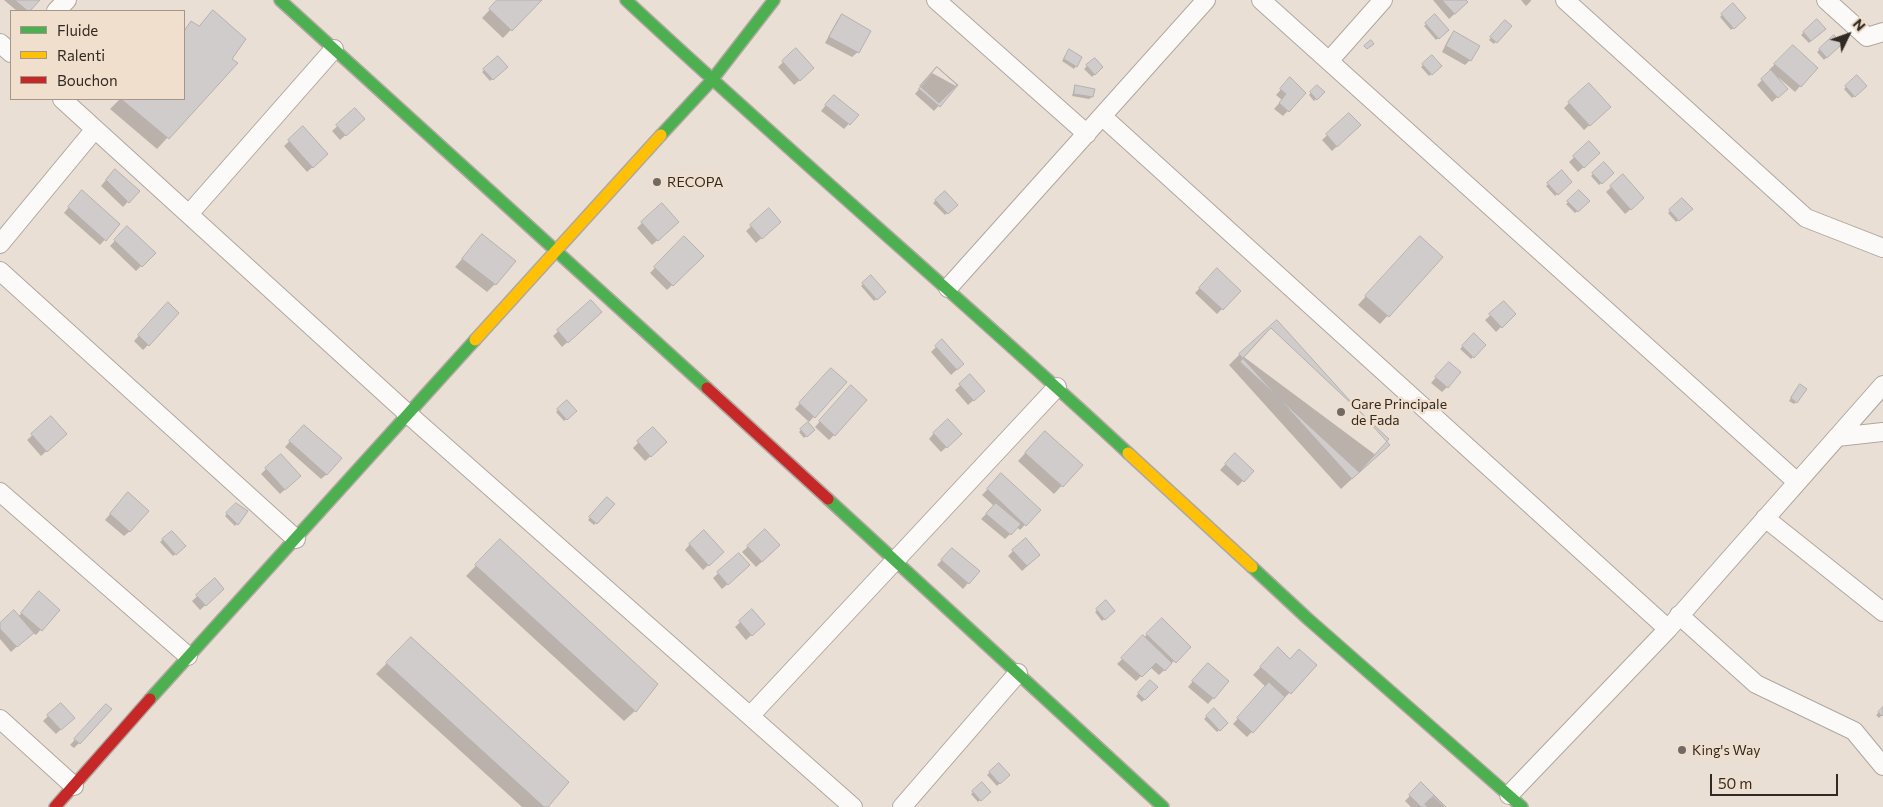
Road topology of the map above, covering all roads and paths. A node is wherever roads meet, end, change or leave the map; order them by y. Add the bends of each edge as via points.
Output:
1 (67, 0) edge
2 (280, 0) edge
3 (626, 0) edge
4 (774, 0) edge
5 (936, 0) edge
6 (1206, 0) edge
7 (1261, 0) edge
8 (1382, 0) edge
9 (1565, 0) edge
10 (1826, 0) edge
11 (57, 10) edge
12 (1883, 32) edge
13 (0, 43) edge
14 (334, 49) junction
15 (10, 52) edge
16 (1329, 61) junction
17 (712, 80) junction
18 (63, 100) edge
19 (1103, 116) junction
20 (95, 129) junction
21 (1087, 134) junction
22 (189, 214) junction
23 (0, 244) edge
24 (1883, 248) edge
25 (556, 249) junction
26 (0, 271) edge
27 (948, 288) junction
28 (1883, 385) edge
29 (1057, 387) junction
30 (408, 414) junction
31 (1883, 432) edge
32 (1836, 437) junction
33 (1797, 482) junction
34 (0, 492) edge
35 (1765, 518) junction
36 (296, 539) junction
37 (896, 560) junction
38 (1883, 612) edge
39 (1674, 622) junction
40 (188, 656) junction
41 (1018, 673) junction
42 (750, 716) junction
43 (0, 719) edge
44 (1883, 766) edge
45 (74, 786) junction
46 (1508, 795) junction
47 (55, 807) edge
48 (852, 807) edge
49 (902, 807) edge
50 (1163, 807) edge
51 (1522, 807) edge

1 - 11 street
2 - 14 main road
3 - 17 main road
4 - 17 main road
5 - 21 street
6 - 19 street
7 - 16 street
8 - 16 street
9 - 24 street via 1806,218
10 - 12 street via 1867,37
13 - 15 street
14 - 22 street
14 - 25 main road
16 - 33 street
17 - 25 main road
17 - 27 main road
18 - 20 street
19 - 21 street
19 - 39 street
20 - 22 street
20 - 23 street
21 - 27 street
22 - 30 street
25 - 30 main road
25 - 37 main road
26 - 36 street
27 - 29 main road
28 - 32 street
29 - 37 street
29 - 46 main road via 1308,619
30 - 36 main road
30 - 42 street
31 - 32 street
32 - 33 street
33 - 35 street
34 - 40 street
35 - 38 street
35 - 39 street
36 - 40 main road
37 - 41 main road
37 - 42 street
39 - 44 street via 1756,684 1854,730
39 - 46 street
40 - 45 main road
41 - 49 street
41 - 50 main road
42 - 48 street
43 - 45 street
45 - 47 main road
46 - 51 main road

